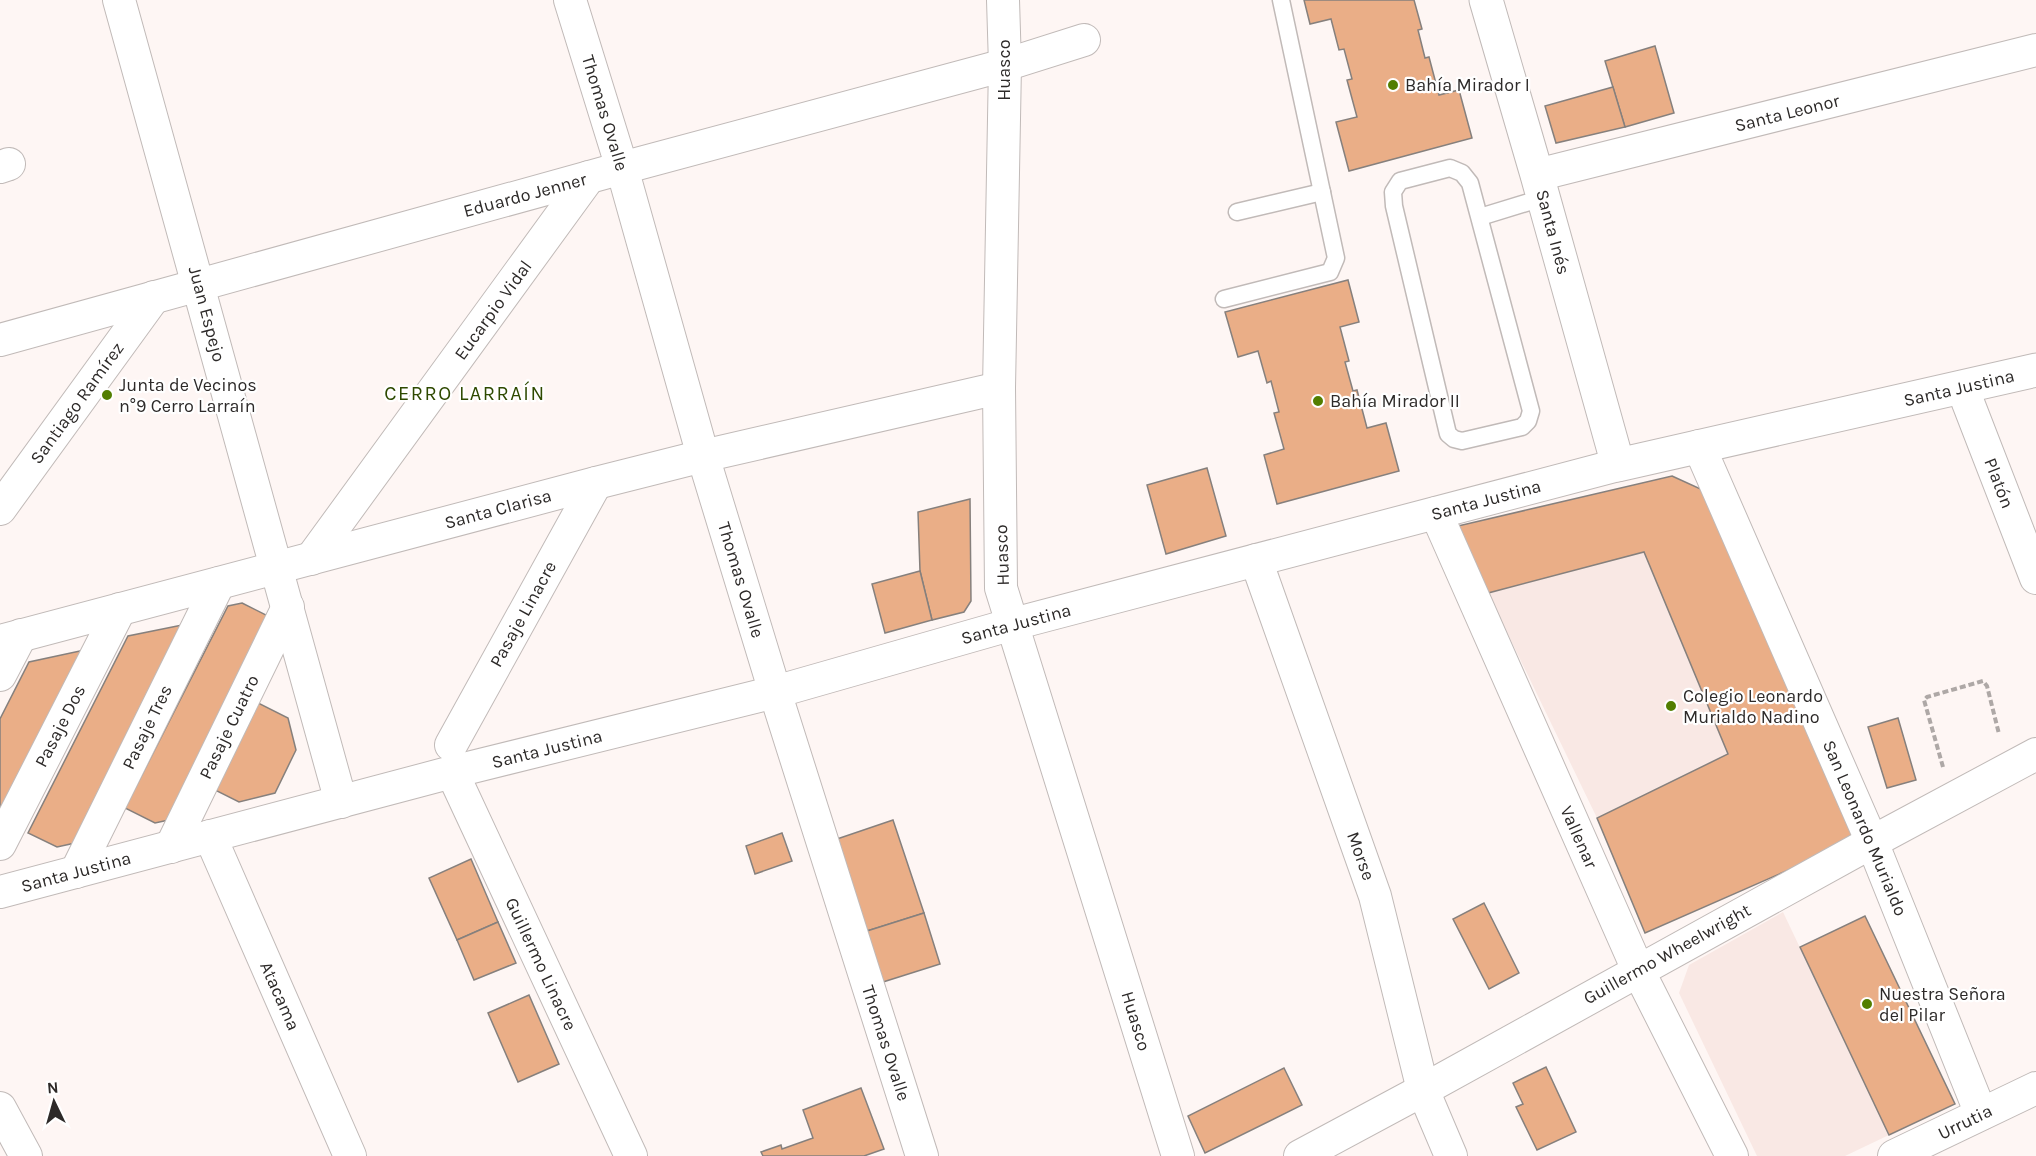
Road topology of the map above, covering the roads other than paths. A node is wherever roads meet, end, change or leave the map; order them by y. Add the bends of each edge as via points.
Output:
1 (118, 0) edge
2 (570, 0) edge
3 (1003, 0) edge
4 (1281, 0) edge
5 (1486, 0) edge
6 (1084, 40) dead end
7 (2036, 51) edge
8 (1005, 64) junction
9 (622, 168) junction
10 (589, 177) junction
11 (1540, 186) junction
12 (1322, 192) junction
13 (1237, 212) dead end
14 (1480, 216) junction
15 (199, 285) junction
16 (154, 297) junction
17 (1224, 299) dead end
18 (0, 340) edge
19 (2036, 370) edge
20 (1962, 387) junction
21 (999, 388) junction
22 (1699, 446) junction
23 (703, 456) junction
24 (1618, 465) junction
25 (596, 483) junction
26 (0, 509) edge
27 (1436, 513) junction
28 (311, 559) junction
29 (1256, 560) junction
30 (276, 568) junction
31 (2036, 578) edge
32 (219, 583) junction
33 (288, 607) junction
34 (120, 609) junction
35 (1013, 624) junction
36 (10, 638) edge
37 (0, 675) edge
38 (775, 692) junction
39 (2036, 754) edge
40 (452, 759) junction
41 (341, 802) junction
42 (210, 836) junction
43 (1872, 842) junction
44 (0, 844) edge
45 (171, 847) junction
46 (76, 872) junction
47 (0, 892) edge
48 (1638, 970) junction
49 (2036, 1088) edge
50 (1423, 1090) junction
51 (0, 1108) edge
52 (1981, 1114) junction
53 (26, 1156) edge
54 (350, 1156) edge
55 (630, 1156) edge
56 (922, 1156) edge
57 (1178, 1156) edge
58 (1300, 1156) edge
59 (1452, 1156) edge
60 (1732, 1156) edge
61 (1894, 1156) edge

1 - 15 street, Juan Espejo
2 - 9 street, Thomas Ovalle
3 - 8 street, Huasco
4 - 12 lane
5 - 11 street, Santa Inés
6 - 8 street, Eduardo Jenner
7 - 11 street, Santa Leonor
8 - 9 street, Eduardo Jenner
8 - 21 street, Huasco
9 - 10 street, Eduardo Jenner
9 - 23 street, Thomas Ovalle
10 - 15 street, Eduardo Jenner
10 - 28 street, Eucarpio Vidal
11 - 14 lane
11 - 24 street, Santa Inés
12 - 13 lane
12 - 17 lane via 1336,258 1330,272
14 - 14 lane via 1470,183 1462,173 1450,168 1400,181 1393,192 1448,434 1462,441 1522,427 1531,411
15 - 16 street, Eduardo Jenner
15 - 30 street, Juan Espejo
16 - 18 street, Eduardo Jenner
16 - 26 street, Santiago Ramírez
19 - 20 street, Santa Justina
20 - 22 street, Santa Justina
20 - 31 street, Platón
21 - 23 street, Santa Clarisa
21 - 35 street, Huasco via 1001,588
22 - 24 street, Santa Justina
22 - 43 street, San Leonardo Murialdo
23 - 25 street, Santa Clarisa
23 - 38 street, Thomas Ovalle
24 - 27 street, Santa Justina
25 - 28 street, Santa Clarisa
25 - 40 street, Pasaje Linacre
27 - 29 street, Santa Justina
27 - 48 street, Vallenar
28 - 30 street, Santa Clarisa
29 - 35 street, Santa Justina
29 - 50 street, Morse via 1375,896
30 - 32 street, Santa Clarisa
30 - 33 street, Juan Espejo
32 - 34 street, Santa Clarisa
32 - 46 street, Pasaje Tres
33 - 41 street, Juan Espejo
33 - 45 street, Pasaje Cuatro
34 - 36 street, Santa Clarisa
34 - 44 street, Pasaje Dos
35 - 38 street, Santa Justina
35 - 57 street, Huasco
36 - 37 street
38 - 40 street, Santa Justina
38 - 56 street, Thomas Ovalle
39 - 43 street, Guillermo Wheelwright
40 - 41 street, Santa Justina
40 - 55 street, Guillermo Linacre
41 - 42 street, Santa Justina
42 - 45 street, Santa Justina
42 - 54 street, Atacama
43 - 48 street, Guillermo Wheelwright
43 - 52 street, San Leonardo Murialdo
45 - 46 street, Santa Justina
46 - 47 street, Santa Justina
48 - 50 street, Guillermo Wheelwright
48 - 60 street, Vallenar
49 - 52 street, Urrutia
50 - 58 street, Guillermo Wheelwright
50 - 59 street, Morse
51 - 53 street
52 - 61 street, Urrutia

